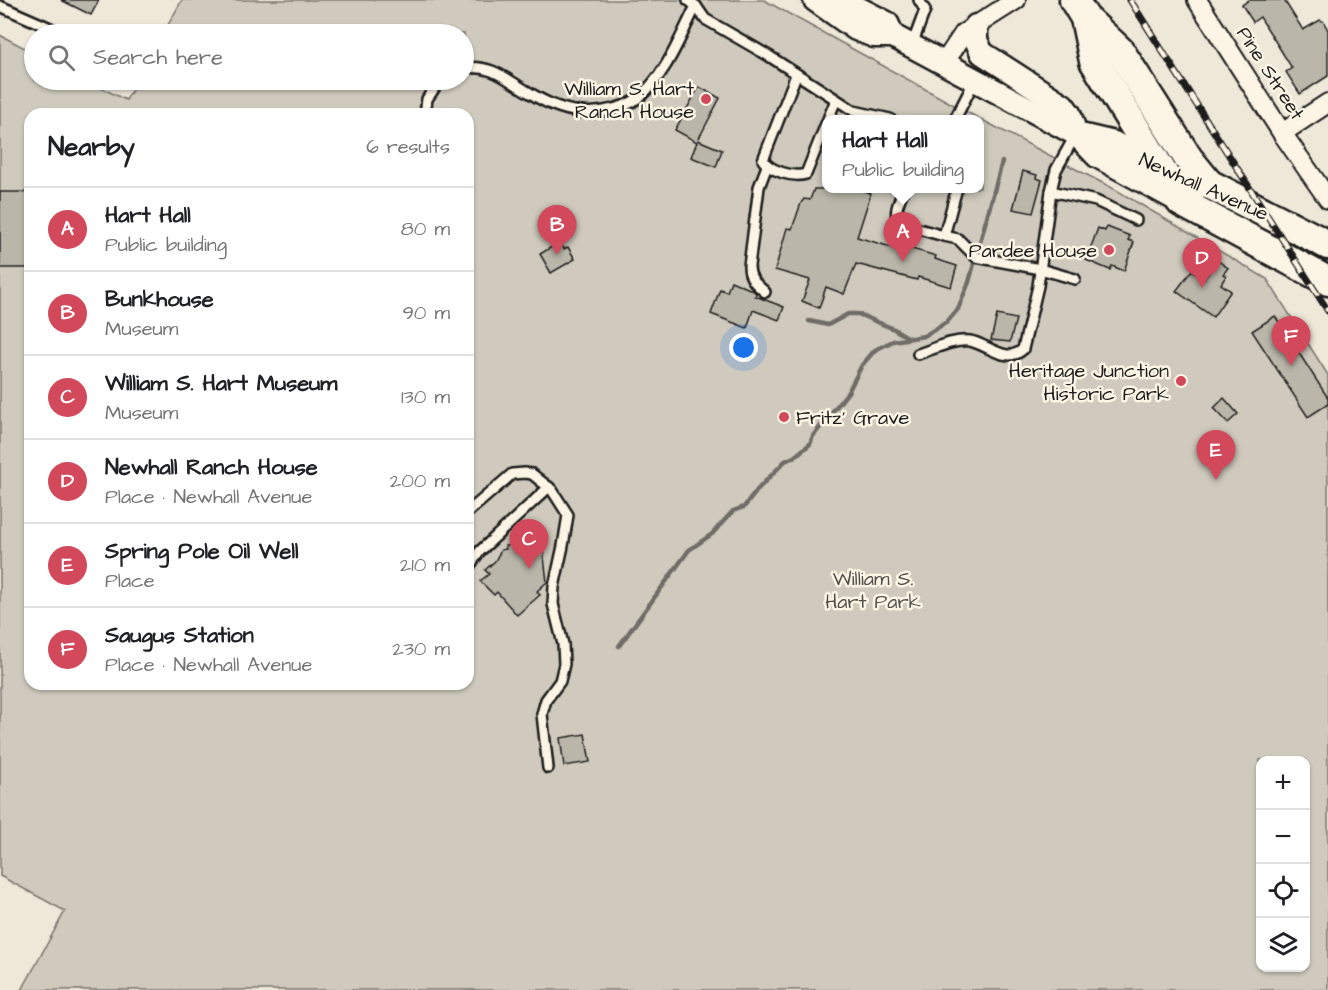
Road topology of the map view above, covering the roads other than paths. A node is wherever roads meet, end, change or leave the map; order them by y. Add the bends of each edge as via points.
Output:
1 (815, 0) edge
2 (842, 0) edge
3 (919, 0) edge
4 (1016, 0) edge
5 (1197, 0) edge
6 (692, 3) edge
7 (0, 6) edge
8 (1079, 9) edge
9 (41, 24) edge
10 (976, 26) junction
11 (903, 41) junction
12 (944, 63) junction
13 (474, 67) edge
14 (796, 75) junction
15 (975, 80) junction
16 (433, 90) edge
17 (836, 100) junction
18 (1328, 103) edge
19 (426, 108) edge
20 (830, 115) edge
21 (871, 115) edge
22 (958, 115) edge
23 (1282, 133) junction
24 (822, 134) edge
25 (1076, 134) junction
26 (767, 166) junction
27 (1162, 171) junction
28 (1209, 184) junction
29 (1052, 191) junction
30 (903, 193) edge
31 (956, 193) edge
32 (1326, 197) edge
33 (1181, 202) junction
34 (1136, 220) dead end
35 (944, 236) junction
36 (1328, 245) edge
37 (1040, 269) junction
38 (1075, 279) dead end
39 (1328, 281) edge
40 (765, 292) dead end
41 (918, 354) dead end
42 (549, 487) junction
43 (474, 507) edge
44 (474, 560) edge
45 (548, 768) dead end

1 - 11 street, Newhall Avenue via 856,28
2 - 11 street, Newhall Avenue via 887,22
3 - 11 lane via 925,10
4 - 10 street
5 - 23 street, Pine Street
6 - 13 lane via 666,65 650,86 637,99 610,110 567,111 502,74
6 - 14 lane via 705,19
7 - 9 lane
8 - 27 main road via 1094,61
8 - 28 main road via 1120,51 1188,159
10 - 12 street via 960,37
10 - 25 street via 976,40 982,53 1063,105
11 - 12 street, Newhall Avenue
12 - 15 street, Newhall Avenue
14 - 17 lane
14 - 26 lane via 763,157
15 - 22 lane
15 - 25 street, Newhall Avenue
16 - 19 lane
17 - 20 lane
17 - 21 lane
18 - 23 street
23 - 32 street, Pine Street
24 - 26 lane via 806,174 795,176
25 - 27 street, Newhall Avenue via 1114,143
25 - 29 lane via 1056,170
25 - 33 street, Newhall Avenue via 1105,161
26 - 40 lane via 759,187 749,266 752,280
27 - 28 main road, Newhall Avenue
27 - 33 main road
28 - 36 main road, Newhall Avenue
29 - 34 lane via 1096,201
29 - 37 lane
30 - 35 lane via 897,220
31 - 35 lane
33 - 39 main road, Newhall Avenue
35 - 37 lane via 958,239 976,257
37 - 38 lane
37 - 41 lane via 1019,353 1006,355 964,341
42 - 43 lane via 532,474 513,474
42 - 44 lane
42 - 45 lane via 568,515 553,604 564,664 560,681 546,700 542,714

